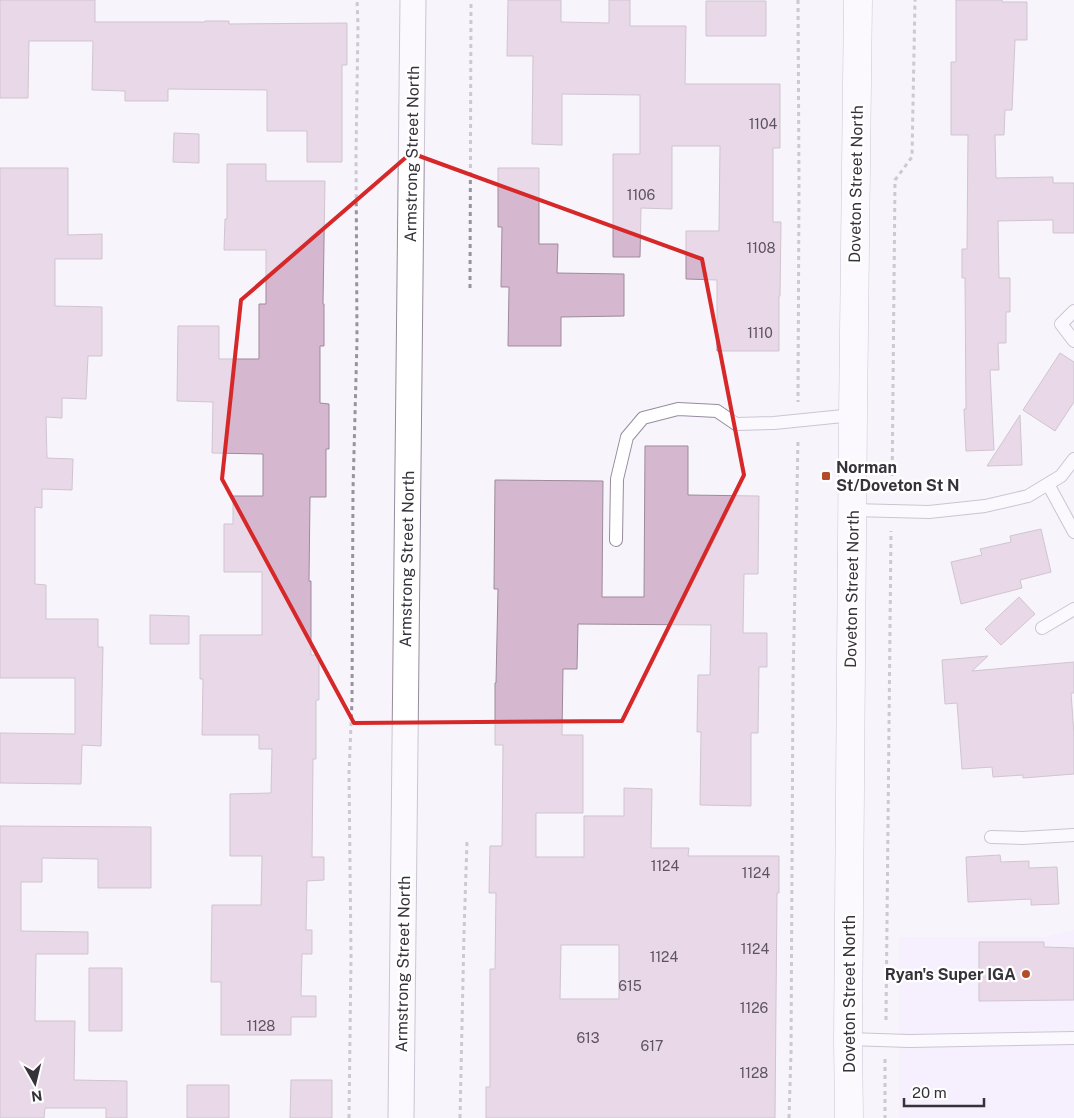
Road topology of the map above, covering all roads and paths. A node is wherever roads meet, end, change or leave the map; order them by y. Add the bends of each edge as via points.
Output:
1 (357, 0) edge
2 (413, 0) edge
3 (471, 0) edge
4 (798, 0) edge
5 (858, 0) edge
6 (916, 0) edge
7 (470, 288) dead end
8 (1074, 311) edge
9 (1074, 342) edge
10 (853, 415) junction
11 (798, 420) junction
12 (1074, 459) edge
13 (1048, 484) junction
14 (853, 510) junction
15 (892, 511) junction
16 (1074, 532) edge
17 (616, 540) dead end
18 (1074, 609) edge
19 (1042, 628) dead end
20 (1074, 835) edge
21 (991, 837) dead end
22 (467, 841) dead end
23 (1074, 1038) edge
24 (848, 1039) junction
25 (886, 1040) junction
26 (349, 1118) edge
27 (401, 1118) edge
28 (460, 1118) edge
29 (789, 1118) edge
30 (849, 1118) edge
31 (885, 1118) edge

1 - 26 path
2 - 27 street, Armstrong Street North
3 - 7 path
4 - 11 path
5 - 10 main road, Doveton Street North
6 - 15 path via 912,157 895,180
8 - 9 lane via 1061,324
10 - 11 lane
10 - 14 main road, Doveton Street North
11 - 17 lane via 736,424 717,411 678,409 643,418 627,438 617,479
11 - 29 path
12 - 13 lane via 1061,476
13 - 15 lane via 1028,496 985,506 928,512
13 - 16 lane
14 - 15 lane
14 - 24 main road, Doveton Street North
15 - 25 path
18 - 19 lane
20 - 21 lane
22 - 28 path
23 - 25 lane
24 - 25 lane
24 - 30 main road, Doveton Street North
25 - 31 path

